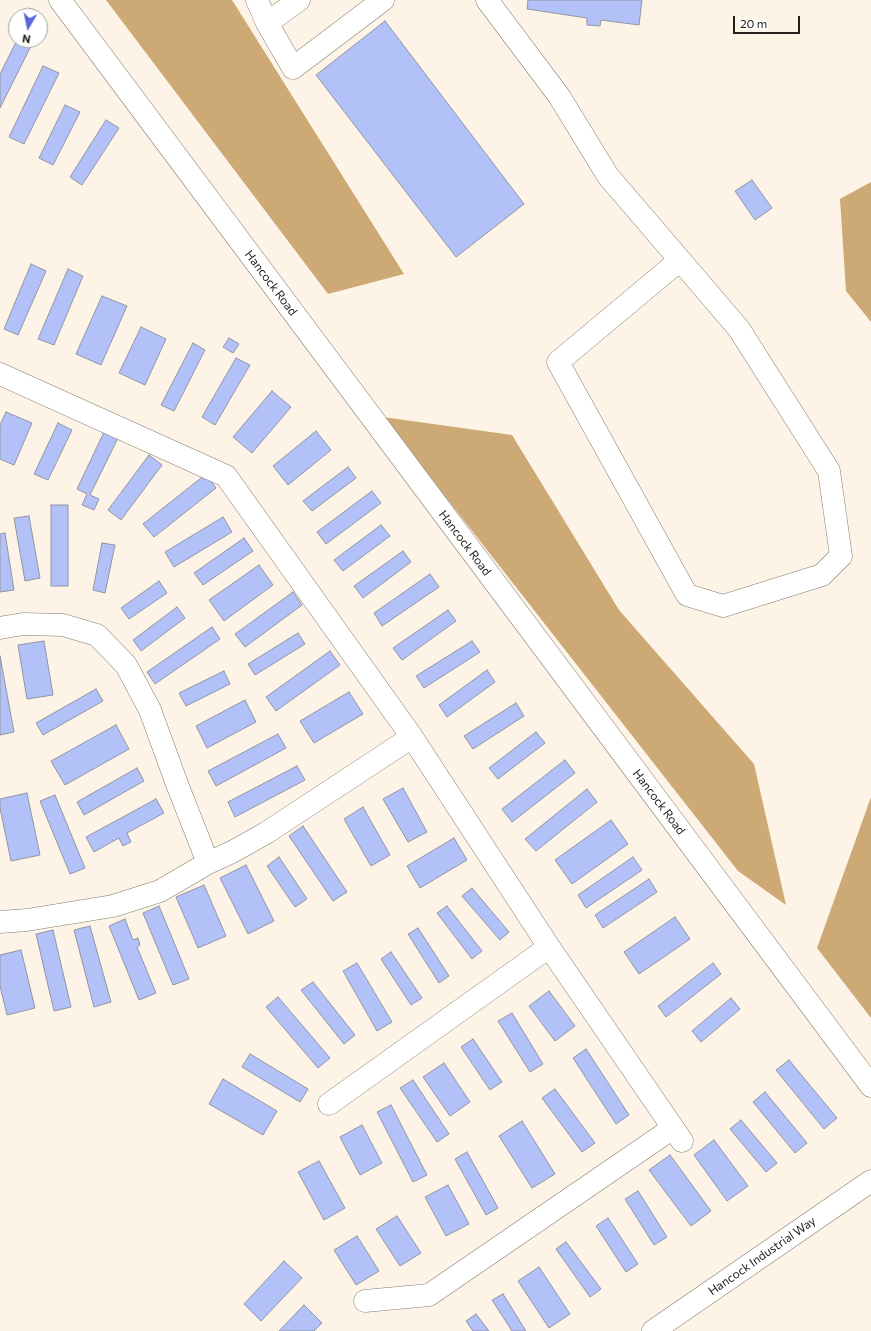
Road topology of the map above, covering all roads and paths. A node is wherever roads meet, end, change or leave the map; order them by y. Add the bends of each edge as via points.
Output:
1 (60, 0) edge
2 (257, 0) edge
3 (299, 0) edge
4 (383, 0) edge
5 (487, 0) edge
6 (267, 24) junction
7 (680, 260) junction
8 (0, 374) edge
9 (0, 628) edge
10 (412, 737) junction
11 (208, 863) junction
12 (0, 922) edge
13 (549, 947) junction
14 (871, 1086) edge
15 (329, 1104) dead end
16 (871, 1181) edge
17 (365, 1301) dead end
18 (653, 1331) edge

1 - 14 street, Hancock Road
2 - 6 street
3 - 6 street
4 - 6 street via 292,68
5 - 7 street via 558,96 608,176
7 - 7 street via 739,329 829,471 841,556 822,575 723,606 687,595 558,362
8 - 10 street via 226,476
9 - 11 street via 23,624 63,625 97,635 126,665 150,710
10 - 11 street via 266,833
10 - 13 street
11 - 12 street via 160,891 113,906
13 - 15 street
13 - 17 street via 677,1134 429,1295
16 - 18 street, Hancock Industrial Way

